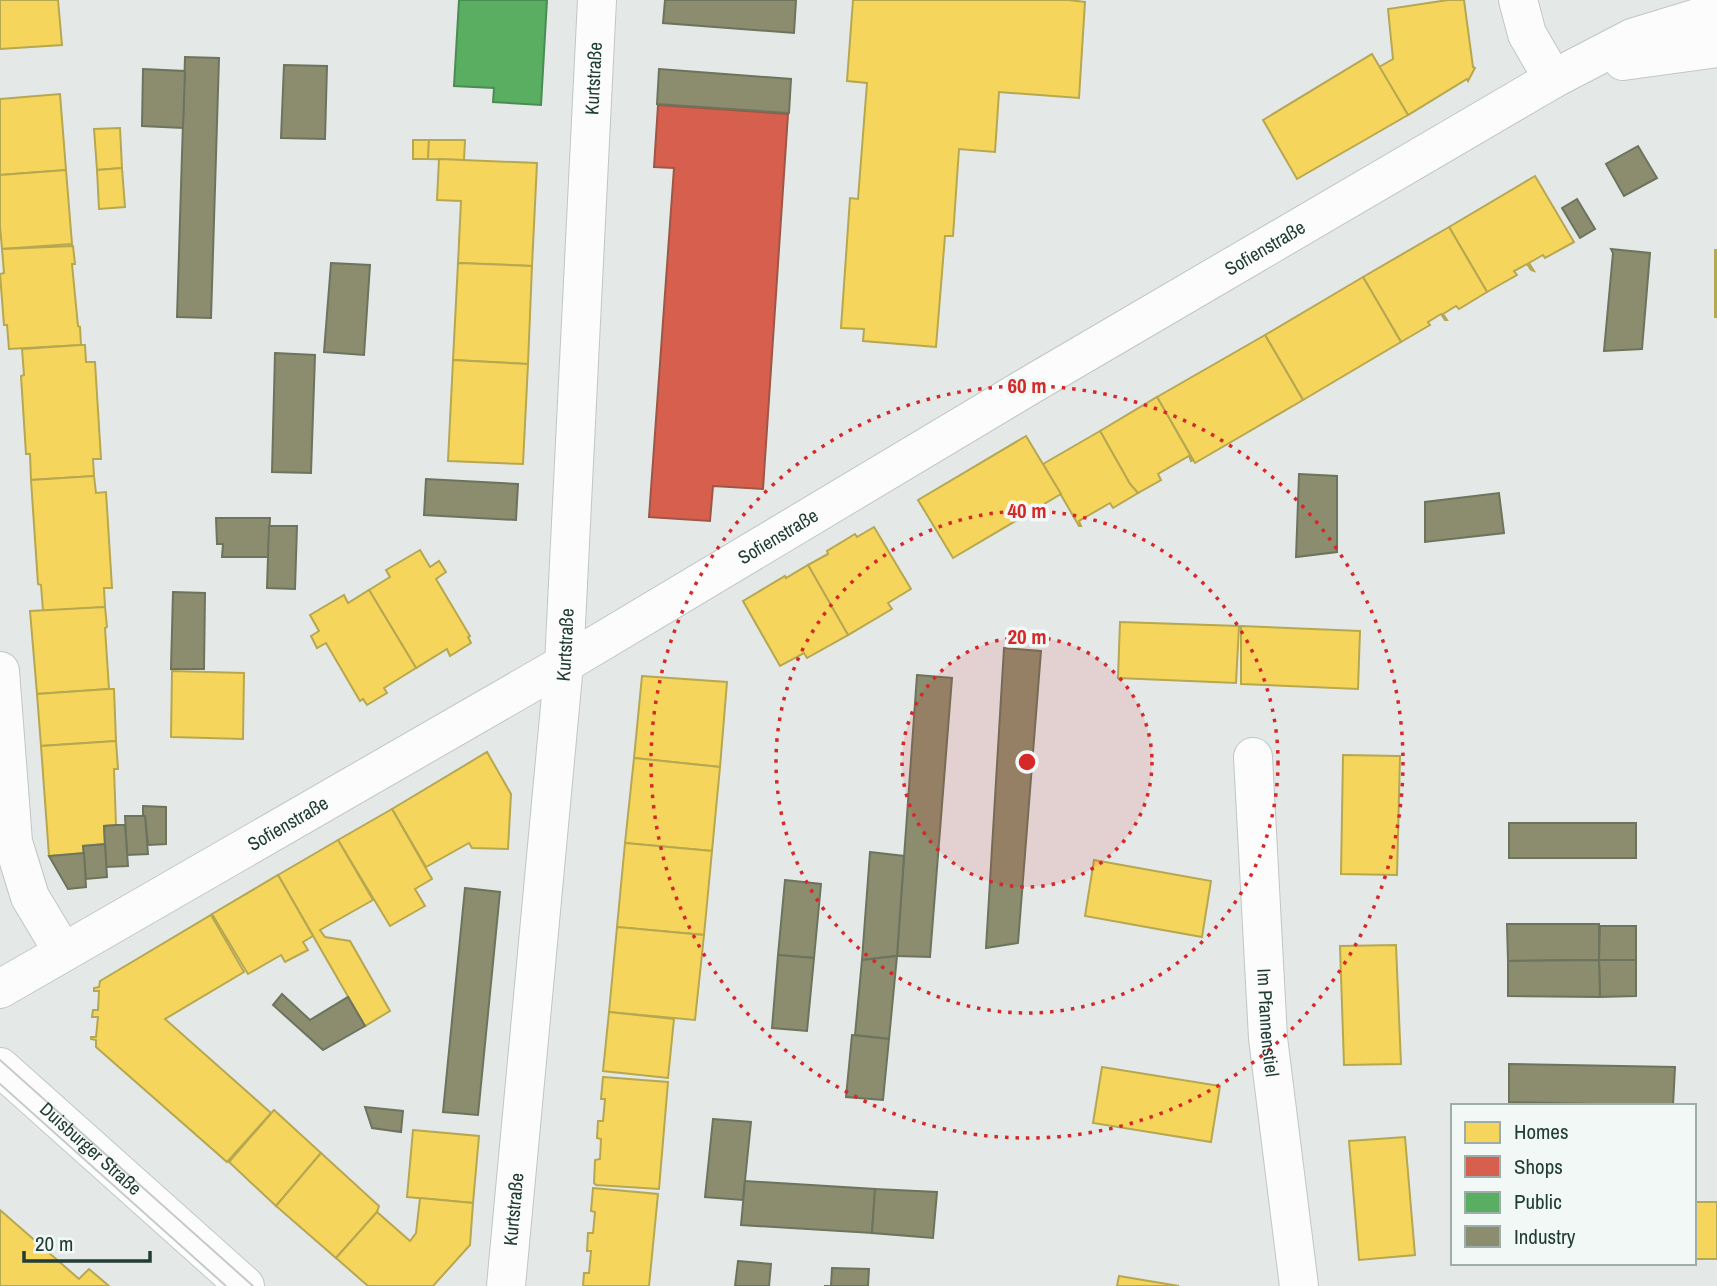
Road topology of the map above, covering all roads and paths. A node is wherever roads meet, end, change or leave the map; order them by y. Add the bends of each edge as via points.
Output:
1 (597, 0) edge
2 (1518, 0) edge
3 (1717, 12) edge
4 (1717, 47) edge
5 (1553, 79) junction
6 (564, 664) junction
7 (0, 671) edge
8 (1253, 757) dead end
9 (63, 952) junction
10 (0, 989) edge
11 (0, 1067) edge
12 (245, 1286) edge
13 (506, 1286) edge
14 (1299, 1286) edge

1 - 6 street, Kurtstraße
2 - 5 street via 1527,34
3 - 5 street, Sofienstraße via 1632,38
4 - 5 street, Sofienstraße via 1631,59
5 - 6 street, Sofienstraße
6 - 9 street, Sofienstraße
6 - 13 street, Kurtstraße
7 - 9 street via 13,842 30,897
8 - 14 street, Im Pfannenstiel via 1268,1038
9 - 10 street, Sofienstraße
11 - 12 street, Duisburger Straße

